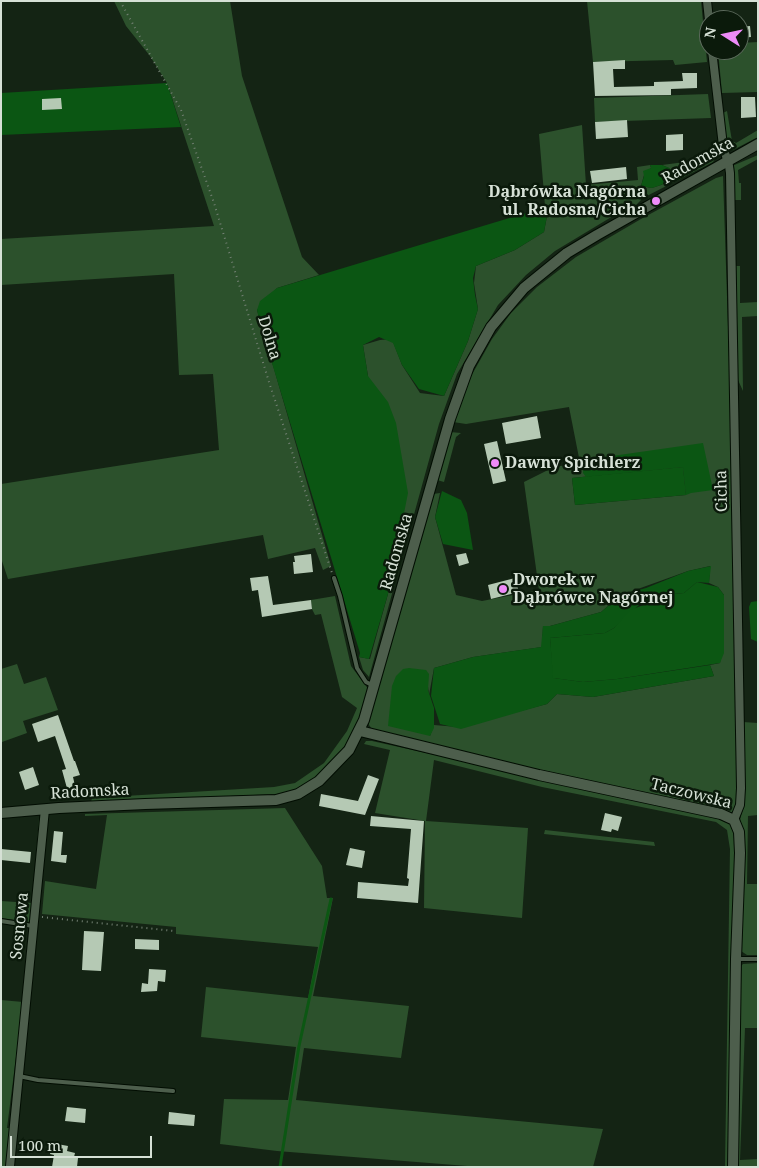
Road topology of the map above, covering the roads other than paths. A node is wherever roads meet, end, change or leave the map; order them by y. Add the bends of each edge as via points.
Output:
1 (713, 60) edge
2 (758, 144) edge
3 (728, 161) junction
4 (334, 578) road end
5 (374, 686) junction
6 (360, 731) junction
7 (45, 809) junction
8 (1, 813) edge
9 (734, 820) junction
10 (1, 921) edge
11 (34, 926) junction
12 (736, 959) junction
13 (758, 959) edge
14 (18, 1076) junction
15 (173, 1091) dead end
16 (10, 1166) dead end
17 (733, 1167) edge

1 - 3 street, Cicha via 723,146
2 - 3 street, Radomska
3 - 5 street, Radomska via 567,253 524,288 492,327 470,366 450,418
3 - 9 street, Cicha via 742,788
4 - 5 lane via 357,668 366,682
5 - 6 street, Radomska
6 - 7 street, Radomska via 349,750 325,776 310,788 287,798
6 - 9 street, Taczowska via 539,775 721,814
7 - 8 street, Radomska
7 - 11 street, Sosnowa
9 - 12 street, Taczowska via 740,842
10 - 11 lane
11 - 14 street, Sosnowa
12 - 13 lane
12 - 17 street, Taczowska
14 - 15 lane
14 - 16 street, Sosnowa

